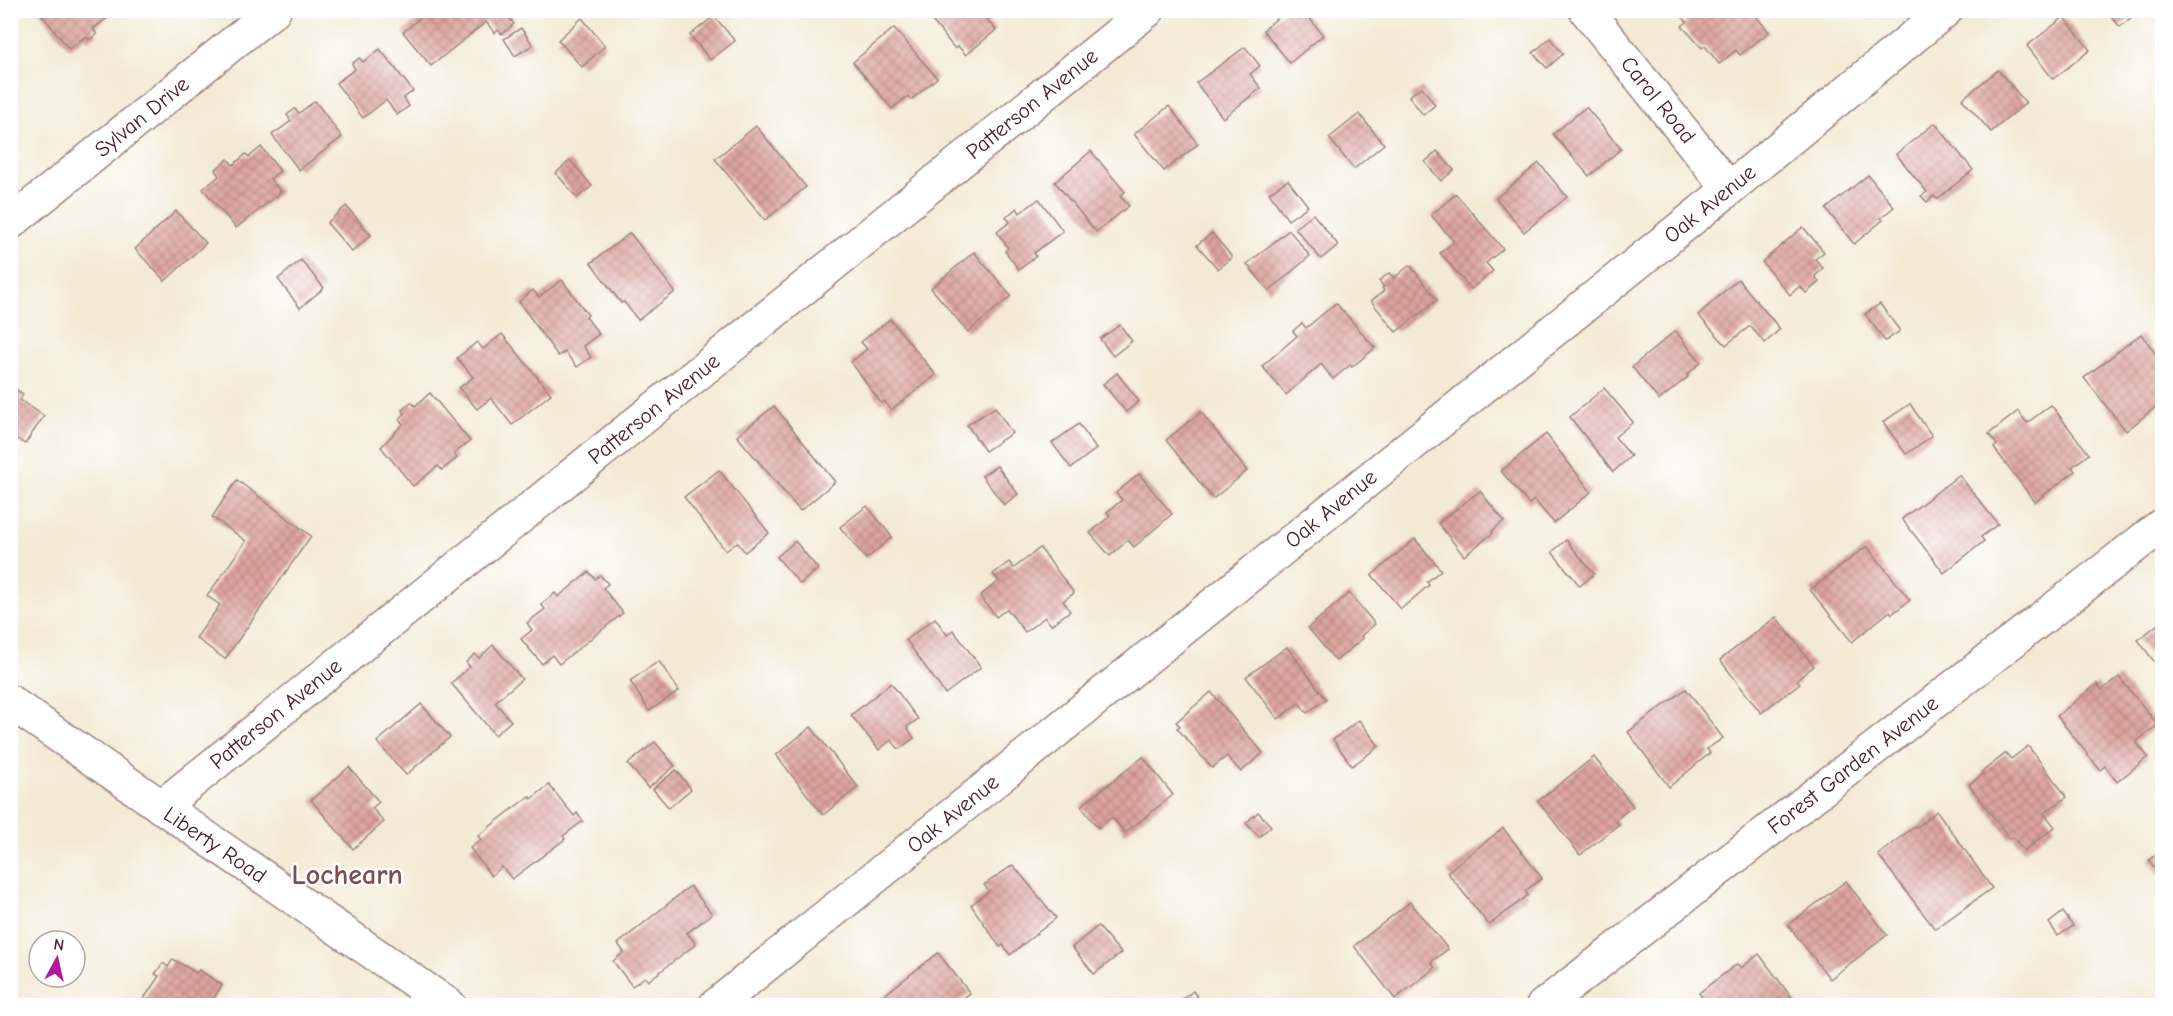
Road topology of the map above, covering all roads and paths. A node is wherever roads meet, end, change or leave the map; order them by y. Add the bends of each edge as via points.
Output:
1 (274, 10) edge
2 (1148, 10) edge
3 (1586, 10) edge
4 (1946, 10) edge
5 (1729, 189) junction
6 (10, 224) edge
7 (2163, 525) edge
8 (10, 702) edge
9 (161, 807) junction
10 (450, 1005) edge
11 (715, 1005) edge
12 (1544, 1005) edge

1 - 6 street, Sylvan Drive
2 - 9 street, Patterson Avenue
3 - 5 street, Carol Road
4 - 5 street, Oak Avenue
5 - 11 street, Oak Avenue
7 - 12 street, Forest Garden Avenue
8 - 9 street, Liberty Road
9 - 10 street, Liberty Road

